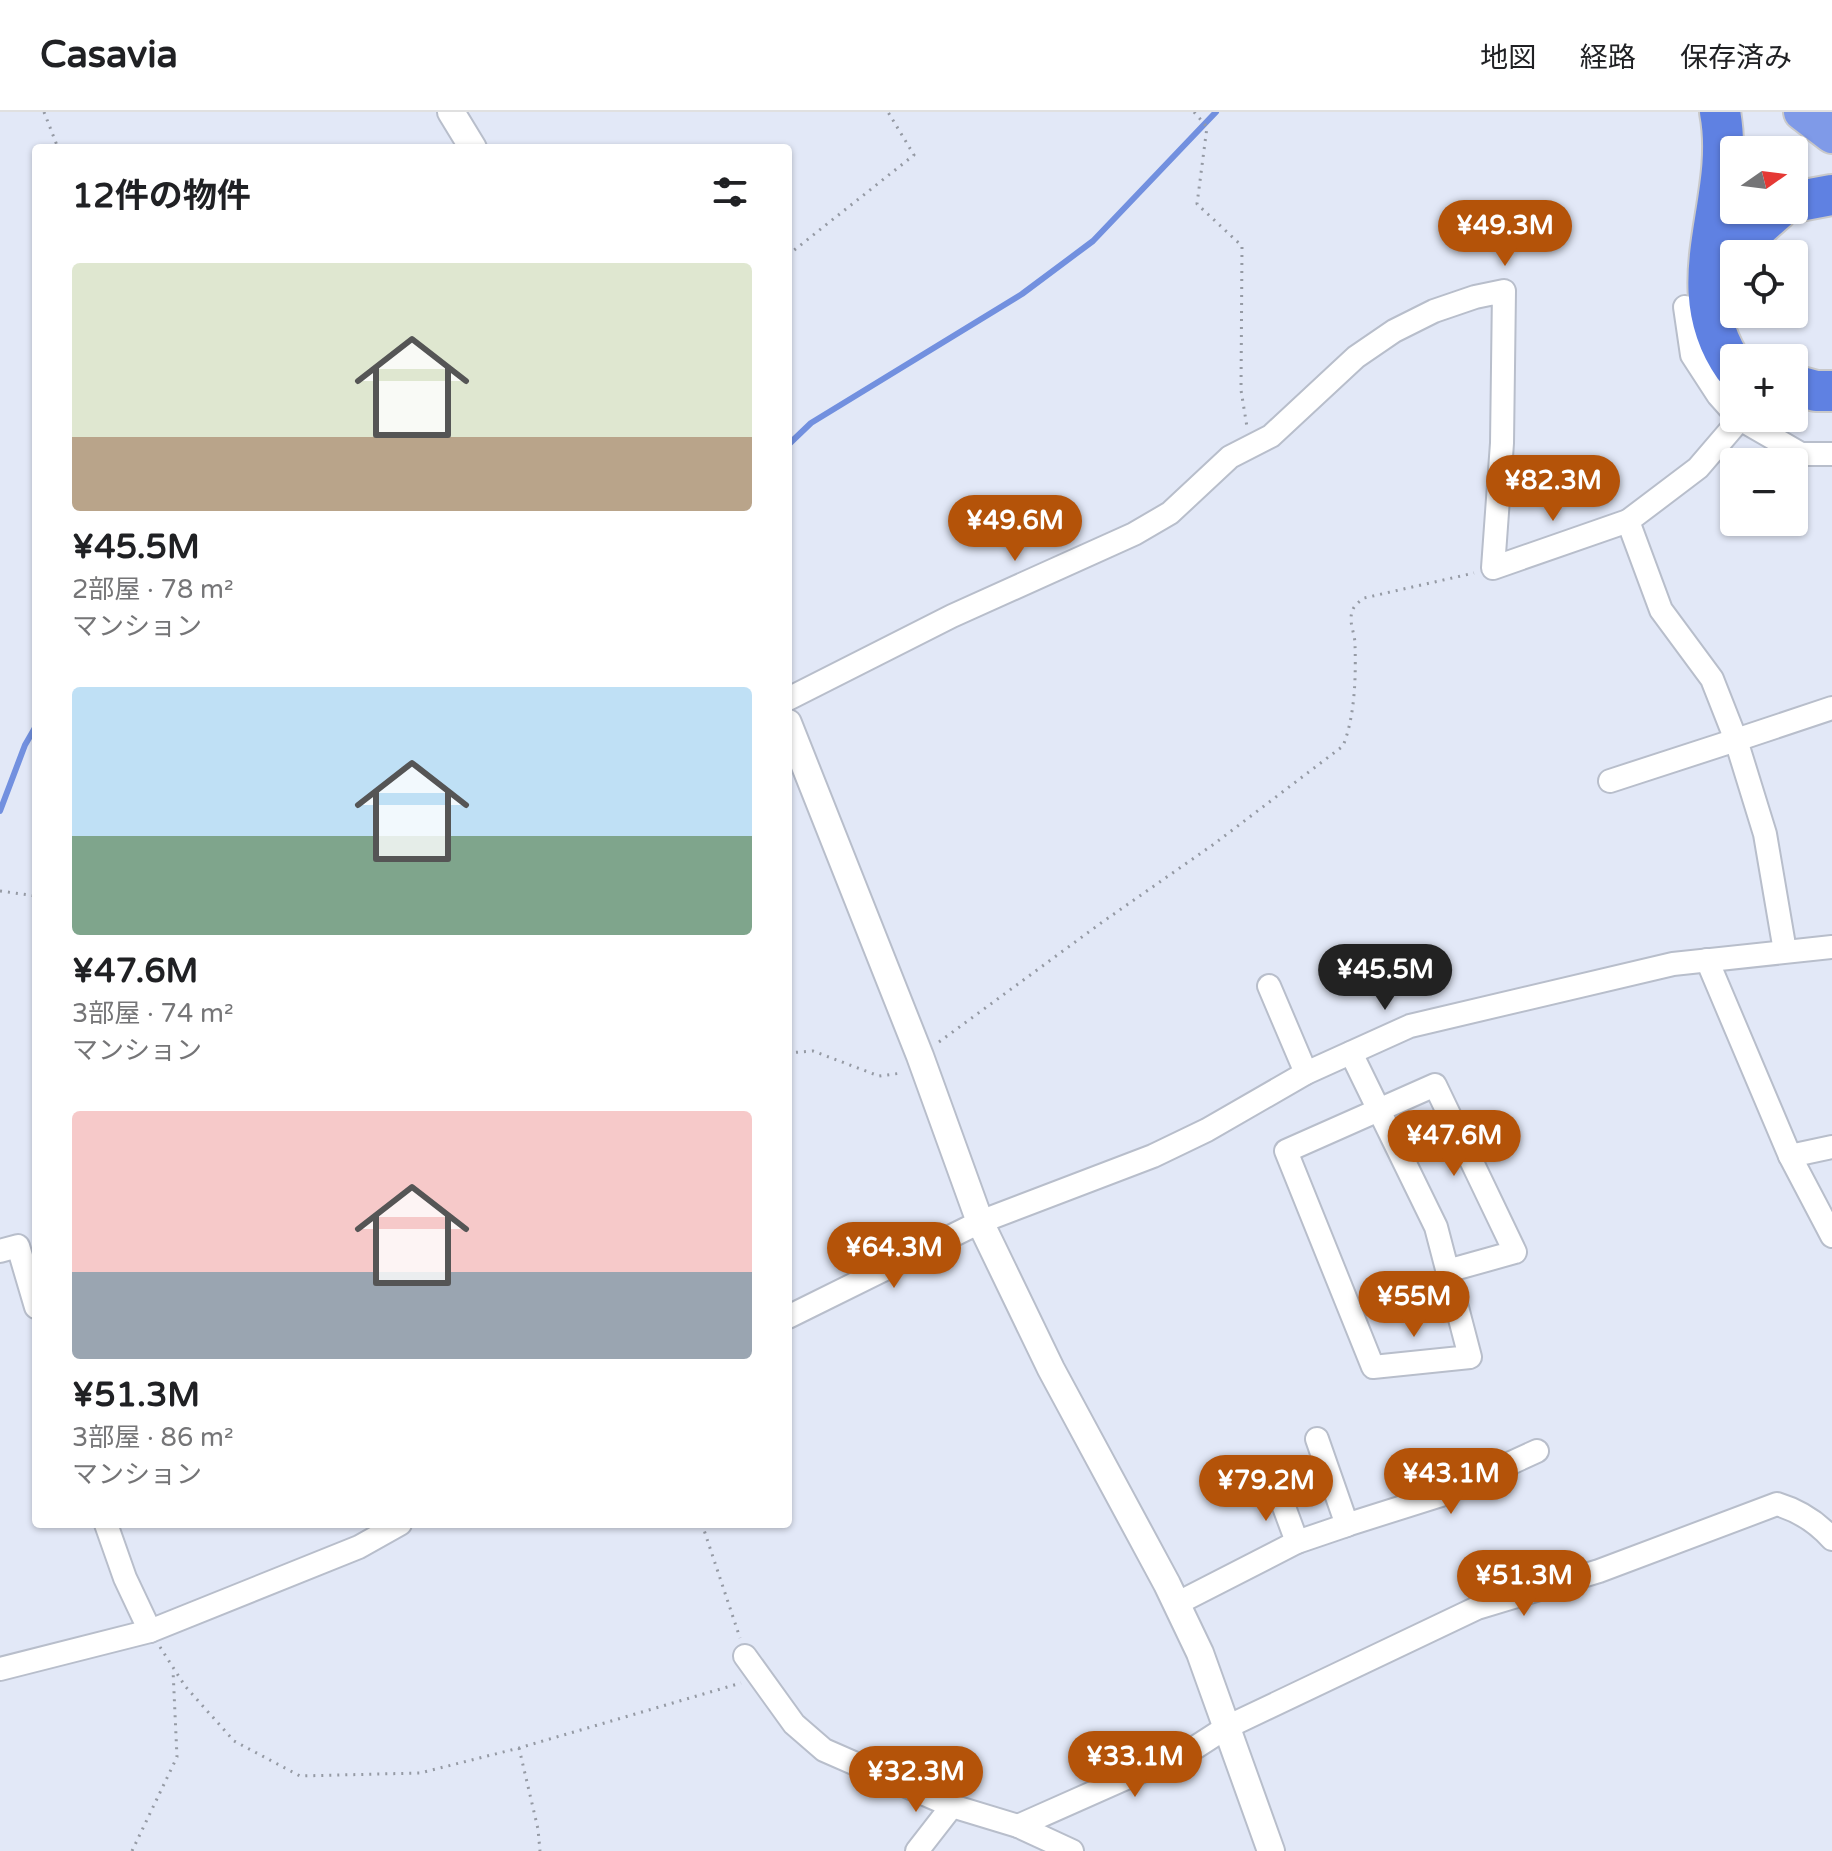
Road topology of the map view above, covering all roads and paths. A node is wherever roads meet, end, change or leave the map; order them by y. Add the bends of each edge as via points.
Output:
1 (44, 112) edge
2 (451, 112) edge
3 (888, 112) edge
4 (1194, 112) edge
5 (1720, 112) edge
6 (1802, 112) edge
7 (1832, 135) edge
8 (56, 144) edge
9 (471, 144) edge
10 (1832, 195) edge
11 (1808, 197) edge
12 (1761, 224) edge
13 (1747, 240) edge
14 (792, 252) edge
15 (1685, 307) dead end
16 (1720, 345) edge
17 (1808, 389) edge
18 (1832, 391) edge
19 (1720, 397) edge
20 (1808, 410) edge
21 (1832, 413) edge
22 (1728, 432) edge
23 (1763, 432) edge
24 (1250, 446) junction
25 (1832, 454) edge
26 (1628, 521) junction
27 (1493, 568) junction
28 (792, 697) edge
29 (1832, 708) edge
30 (792, 733) edge
31 (1736, 740) junction
32 (1610, 781) dead end
33 (0, 891) edge
34 (32, 895) edge
35 (1832, 947) edge
36 (1785, 951) junction
37 (1707, 960) junction
38 (1269, 986) dead end
39 (792, 1053) edge
40 (1351, 1053) junction
41 (923, 1063) junction
42 (1306, 1073) junction
43 (1378, 1109) junction
44 (1832, 1147) edge
45 (1790, 1156) junction
46 (980, 1222) junction
47 (1832, 1236) edge
48 (18, 1245) edge
49 (1447, 1271) junction
50 (32, 1293) edge
51 (792, 1315) edge
52 (1317, 1439) dead end
53 (1537, 1451) dead end
54 (1277, 1488) dead end
55 (1343, 1526) junction
56 (107, 1528) edge
57 (393, 1528) edge
58 (703, 1528) edge
59 (1832, 1539) edge
60 (1297, 1542) junction
61 (1176, 1604) junction
62 (150, 1631) junction
63 (745, 1656) joint
64 (173, 1667) junction
65 (0, 1669) edge
66 (760, 1677) junction
67 (1227, 1727) junction
68 (519, 1748) junction
69 (952, 1806) junction
70 (1018, 1826) junction
71 (132, 1851) edge
72 (540, 1851) edge
73 (917, 1851) edge
74 (1072, 1851) edge
75 (1271, 1851) edge

1 - 8 path
2 - 9 street
3 - 14 path via 914,155
4 - 24 path via 1207,127 1197,204 1242,246 1241,390
5 - 16 highway via 1724,160 1707,275 1708,303
6 - 7 highway
10 - 11 highway
12 - 13 highway
15 - 19 street via 1692,355
17 - 18 highway
20 - 21 highway
22 - 26 street via 1698,468
23 - 25 street via 1801,454
24 - 27 street via 1271,436 1356,357 1394,331 1434,311 1504,291 1502,443
24 - 28 street via 1230,457 1170,513 1134,534 952,616
26 - 27 street
26 - 31 street via 1661,610 1712,679
27 - 41 path via 1364,598 1354,605 1353,691 1343,746 1101,923
29 - 31 street
30 - 41 street
31 - 32 street
31 - 36 street via 1765,834
33 - 34 path
35 - 36 street
36 - 37 street
37 - 40 street via 1558,989 1410,1026
37 - 45 street
38 - 42 street
39 - 41 path via 813,1051 879,1076
40 - 42 street
40 - 43 street
41 - 46 street
42 - 46 street via 1153,1156
43 - 49 street via 1436,1227
43 - 49 street via 1435,1085 1515,1252
43 - 49 street via 1286,1151 1373,1367 1470,1357
44 - 45 street
45 - 47 street
46 - 51 street
46 - 61 street via 1044,1356
48 - 50 street
52 - 55 street via 1347,1525
53 - 55 street via 1441,1495
54 - 60 street
55 - 60 street
56 - 62 street
57 - 62 street via 359,1547
58 - 63 path
59 - 67 street via 1818,1524 1777,1504 1599,1571 1477,1608
60 - 61 street
61 - 67 street
62 - 64 path
62 - 65 street
63 - 66 street
64 - 68 path via 234,1741 300,1776 420,1773
64 - 71 path via 177,1757
66 - 68 path
66 - 69 street via 794,1724 824,1750
67 - 70 street via 1196,1747
67 - 75 street
68 - 72 path
69 - 70 street
69 - 73 street
70 - 74 street

